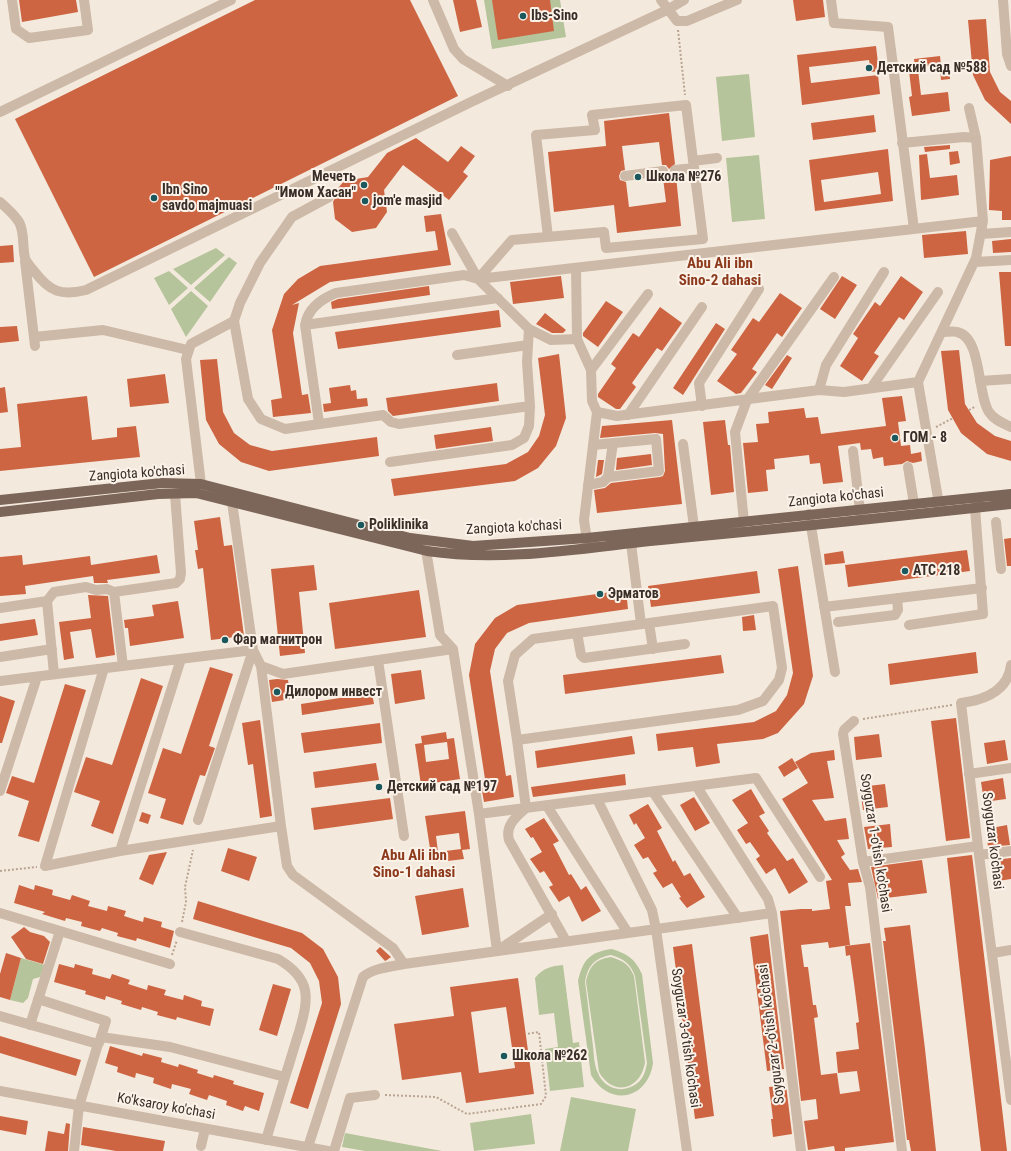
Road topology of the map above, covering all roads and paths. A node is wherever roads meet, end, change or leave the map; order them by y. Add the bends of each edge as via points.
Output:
1 (12, 0) edge
2 (84, 0) edge
3 (231, 0) edge
4 (433, 0) edge
5 (661, 0) edge
6 (684, 0) edge
7 (737, 0) edge
8 (831, 0) edge
9 (1003, 0) edge
10 (667, 10) junction
11 (677, 21) junction
12 (1011, 66) edge
13 (508, 86) junction
14 (686, 105) junction
15 (969, 108) dead end
16 (0, 112) edge
17 (976, 138) junction
18 (902, 142) junction
19 (717, 158) dead end
20 (694, 164) junction
21 (675, 170) dead end
22 (663, 172) dead end
23 (625, 176) dead end
24 (329, 198) dead end
25 (1, 203) edge
26 (983, 221) junction
27 (914, 229) junction
28 (1011, 232) edge
29 (452, 233) dead end
30 (981, 234) junction
31 (548, 237) junction
32 (25, 259) junction
33 (1011, 260) edge
34 (975, 262) junction
35 (576, 268) junction
36 (884, 272) dead end
37 (834, 277) dead end
38 (478, 279) junction
39 (759, 289) dead end
40 (938, 292) dead end
41 (648, 294) dead end
42 (498, 298) junction
43 (702, 307) dead end
44 (234, 321) junction
45 (305, 325) junction
46 (529, 329) junction
47 (942, 332) junction
48 (577, 339) junction
49 (528, 346) junction
50 (188, 350) junction
51 (457, 356) dead end
52 (590, 370) junction
53 (1011, 379) edge
54 (918, 382) junction
55 (980, 382) junction
56 (871, 388) junction
57 (819, 390) junction
58 (747, 400) junction
59 (530, 406) junction
60 (702, 406) junction
61 (597, 412) junction
62 (628, 415) junction
63 (953, 418) dead end
64 (319, 423) junction
65 (1011, 427) edge
66 (928, 432) junction
67 (613, 443) junction
68 (683, 444) dead end
69 (593, 445) junction
70 (853, 451) dead end
71 (390, 462) dead end
72 (908, 467) dead end
73 (608, 477) junction
74 (201, 484) junction
75 (588, 485) junction
76 (231, 491) junction
77 (175, 494) junction
78 (1011, 494) edge
79 (0, 500) edge
80 (232, 501) junction
81 (914, 504) junction
82 (1011, 504) edge
83 (940, 507) junction
84 (975, 508) junction
85 (860, 509) junction
86 (0, 512) edge
87 (809, 514) junction
88 (862, 520) junction
89 (744, 522) junction
90 (996, 522) dead end
91 (811, 526) junction
92 (694, 527) junction
93 (630, 539) junction
94 (424, 540) junction
95 (587, 543) junction
96 (427, 550) junction
97 (1002, 569) dead end
98 (982, 588) junction
99 (114, 592) junction
100 (897, 598) junction
101 (47, 601) junction
102 (824, 607) junction
103 (0, 608) edge
104 (838, 622) dead end
105 (645, 623) junction
106 (908, 625) dead end
107 (577, 633) junction
108 (684, 644) dead end
109 (52, 649) junction
110 (453, 649) junction
111 (653, 649) junction
112 (253, 650) junction
113 (0, 657) edge
114 (181, 659) junction
115 (378, 660) junction
116 (1011, 664) edge
117 (123, 666) junction
118 (261, 666) junction
119 (104, 668) junction
120 (835, 672) dead end
121 (54, 674) junction
122 (37, 677) junction
123 (0, 681) edge
124 (961, 704) junction
125 (854, 721) joint
126 (517, 740) junction
127 (1011, 768) edge
128 (969, 774) junction
129 (698, 787) junction
130 (0, 791) edge
131 (653, 792) junction
132 (597, 799) junction
133 (547, 806) junction
134 (526, 808) junction
135 (478, 814) junction
136 (198, 820) dead end
137 (281, 826) junction
138 (404, 836) dead end
139 (195, 838) junction
140 (120, 851) junction
141 (978, 851) junction
142 (1011, 851) edge
143 (863, 862) junction
144 (45, 866) junction
145 (0, 871) edge
146 (820, 877) dead end
147 (0, 913) edge
148 (772, 913) junction
149 (552, 914) junction
150 (738, 918) junction
151 (656, 929) junction
152 (60, 931) junction
153 (180, 932) junction
154 (628, 933) junction
155 (566, 941) junction
156 (1011, 950) edge
157 (497, 951) junction
158 (993, 953) junction
159 (170, 964) joint
160 (404, 964) junction
161 (38, 999) junction
162 (0, 1016) edge
163 (30, 1025) junction
164 (526, 1034) dead end
165 (99, 1041) junction
166 (285, 1077) junction
167 (0, 1091) edge
168 (375, 1095) joint
169 (1011, 1097) edge
170 (1011, 1100) edge
171 (79, 1106) junction
172 (205, 1129) junction
173 (266, 1140) junction
174 (201, 1146) dead end
175 (286, 1147) edge
176 (308, 1147) junction
177 (74, 1151) edge
178 (328, 1151) edge
179 (334, 1151) edge
180 (687, 1151) edge
181 (800, 1151) edge
182 (902, 1151) edge

1 - 2 street via 16,29 29,38 88,30
3 - 16 street
4 - 13 street via 454,49 463,59
5 - 10 street
6 - 10 street
7 - 11 street via 687,21
8 - 18 street via 834,23 888,27
9 - 12 street via 1007,54
10 - 11 street
10 - 13 street
11 - 14 path
13 - 32 street via 86,290 71,294 56,291 41,281
14 - 20 street
14 - 31 street via 592,116 594,130 536,135
15 - 17 street
17 - 18 street
17 - 26 street
18 - 27 street
19 - 20 street
20 - 21 street
20 - 31 street via 703,239 606,248 604,232
22 - 23 street
24 - 44 street via 292,217 260,263
25 - 32 street via 19,222
26 - 27 street
26 - 30 street
27 - 35 street
28 - 30 street
29 - 38 street
30 - 34 street
31 - 38 street via 512,240
32 - 50 street via 35,341 103,330
33 - 34 street
34 - 47 street
35 - 38 street
35 - 48 street
36 - 57 street via 826,365
37 - 58 street
38 - 42 street
38 - 45 street via 464,275 336,293 316,304
39 - 60 street via 699,384
40 - 56 street
41 - 52 street
42 - 45 street
42 - 46 street
43 - 62 street
44 - 50 street via 191,344
44 - 64 street via 248,399 261,419 285,429
45 - 64 street
46 - 48 street via 551,340
46 - 49 street
47 - 54 street
47 - 55 street via 958,332 969,340 974,351
48 - 52 street
49 - 51 street
49 - 59 street
50 - 74 street via 186,359
52 - 61 street via 592,401
53 - 55 street
54 - 56 street
54 - 66 street
55 - 65 street via 988,411
56 - 57 street via 844,392
57 - 58 street
58 - 60 street
58 - 89 street via 735,432
59 - 64 street via 399,424 391,422 383,415
59 - 71 street via 524,438 512,446
60 - 62 street
61 - 62 street via 617,416
61 - 69 street
63 - 66 path
66 - 83 street
67 - 69 street
67 - 73 street
67 - 73 street via 656,439 659,471
68 - 92 street
69 - 75 street
70 - 85 street
72 - 81 street
73 - 75 street via 603,482
74 - 76 main road, Zangiota ko'chasi
74 - 79 main road, Zangiota ko'chasi via 162,483
75 - 95 street via 584,520
76 - 80 street
76 - 94 main road, Zangiota ko'chasi
77 - 80 main road, Zangiota ko'chasi via 196,493
77 - 86 main road, Zangiota ko'chasi
77 - 99 street via 180,579 171,585
78 - 83 main road, Zangiota ko'chasi
80 - 96 main road, Zangiota ko'chasi
80 - 112 street
81 - 83 main road, Zangiota ko'chasi
81 - 85 main road, Zangiota ko'chasi
82 - 84 main road, Zangiota ko'chasi
83 - 84 main road, Zangiota ko'chasi
83 - 88 main road, Zangiota ko'chasi
84 - 98 street
85 - 87 main road, Zangiota ko'chasi
85 - 88 street
87 - 89 main road, Zangiota ko'chasi
87 - 91 street
88 - 91 main road, Zangiota ko'chasi
89 - 92 main road, Zangiota ko'chasi
90 - 97 street
91 - 93 main road, Zangiota ko'chasi
91 - 102 street
92 - 93 main road, Zangiota ko'chasi
93 - 95 main road, Zangiota ko'chasi
93 - 105 street
94 - 95 main road, Zangiota ko'chasi via 473,546
94 - 96 street
95 - 96 main road, Zangiota ko'chasi via 500,555
96 - 110 street via 440,635
98 - 100 street
98 - 106 street via 983,614
99 - 101 street via 107,588 96,590 86,587 54,592
99 - 117 street
100 - 102 street
100 - 104 street via 898,610 895,615
101 - 103 street
101 - 109 street
102 - 120 street
105 - 107 street
105 - 111 street
105 - 126 street via 773,606 782,668 779,680 763,701 738,710
107 - 111 street via 581,655 584,658
107 - 126 street via 533,639 515,655 508,681
108 - 111 street
109 - 113 street
109 - 121 street
110 - 115 street
110 - 135 street
112 - 114 street
112 - 118 street
112 - 136 street
114 - 117 street
114 - 140 street
115 - 118 street via 283,674
115 - 138 street
116 - 124 street via 1008,679 991,695 978,701
117 - 119 street
118 - 137 street
119 - 121 street
119 - 144 street
121 - 122 street
122 - 123 street
122 - 130 street
124 - 125 path
124 - 128 street, Soyguzar ko'chasi
125 - 143 street, Soyguzar 1-o'tish ko'chasi via 843,734
126 - 134 street
127 - 128 street
128 - 141 street, Soyguzar ko'chasi
129 - 131 street
129 - 146 street via 756,778
129 - 148 street, Soyguzar 2-o'tish ko'chasi via 768,899
131 - 132 street
131 - 150 street
132 - 133 street
132 - 151 street, Soyguzar 3-o'tish ko'chasi via 652,910
133 - 134 street
133 - 154 street
134 - 135 street
134 - 149 street via 512,820 507,833
135 - 157 street
137 - 139 street
137 - 160 street via 287,866 292,875 393,948
139 - 140 street
139 - 153 path via 185,887 186,902
140 - 144 street
141 - 142 street
141 - 143 street
141 - 158 street, Soyguzar ko'chasi
143 - 182 street, Soyguzar 1-o'tish ko'chasi via 870,887
144 - 145 path
147 - 152 street
148 - 150 street
148 - 181 street, Soyguzar 2-o'tish ko'chasi
149 - 155 street
149 - 157 street
150 - 151 street
151 - 154 street
151 - 180 street, Soyguzar 3-o'tish ko'chasi
152 - 159 street
152 - 161 street
153 - 159 path
153 - 166 street via 278,958 291,966 300,976 305,989 306,1009
154 - 155 street
155 - 157 street
156 - 158 street
157 - 160 street
158 - 169 street, Soyguzar ko'chasi
160 - 176 street via 376,970 363,977
161 - 163 street
161 - 165 street via 106,1021
162 - 163 street
163 - 165 street
164 - 168 path via 539,1032 546,1096 541,1104 467,1114 436,1097
165 - 166 street via 170,1047
165 - 171 street
166 - 173 street
167 - 171 street, Ko'ksaroy ko'chasi
168 - 179 street via 350,1098
169 - 170 street, Soyguzar ko'chasi
171 - 172 street, Ko'ksaroy ko'chasi
171 - 177 street
172 - 173 street, Ko'ksaroy ko'chasi
172 - 174 street
173 - 175 street, Ko'ksaroy ko'chasi
175 - 176 street, Ko'ksaroy ko'chasi
176 - 178 street, Ko'ksaroy ko'chasi

